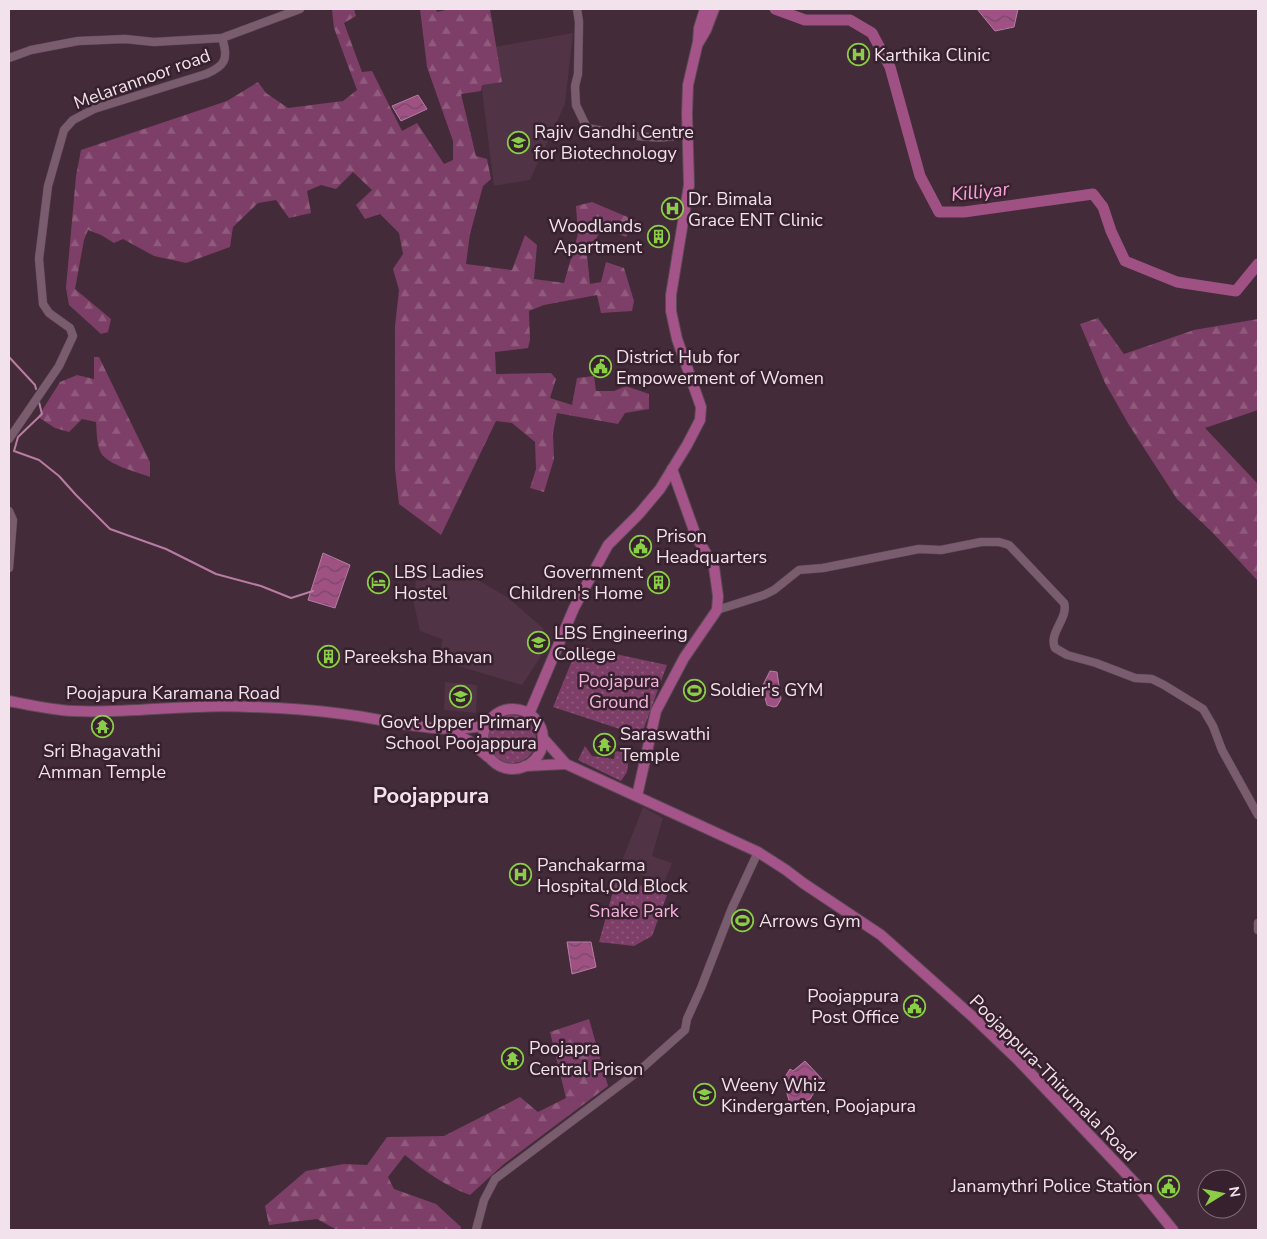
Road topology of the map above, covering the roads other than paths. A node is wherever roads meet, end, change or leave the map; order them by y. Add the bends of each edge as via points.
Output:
1 (300, 9) edge
2 (577, 9) edge
3 (705, 9) edge
4 (714, 9) edge
5 (222, 38) junction
6 (698, 42) junction
7 (9, 58) edge
8 (687, 128) junction
9 (9, 439) edge
10 (672, 469) junction
11 (9, 511) edge
12 (9, 568) edge
13 (717, 610) junction
14 (9, 701) edge
15 (529, 714) junction
16 (486, 725) junction
17 (447, 730) junction
18 (543, 738) junction
19 (490, 758) junction
20 (566, 764) junction
21 (525, 766) junction
22 (637, 796) junction
23 (1258, 815) edge
24 (758, 852) junction
25 (1258, 923) edge
26 (1258, 930) edge
27 (476, 1230) edge
28 (1173, 1230) edge

1 - 5 street, Melarannoor road
2 - 8 street via 576,105 587,128 667,137 678,135
3 - 6 main road
4 - 6 main road
5 - 7 street, Melarannoor road via 154,42 125,39 78,41 31,50
5 - 9 street, Melarannoor road via 224,60 217,69 94,109 73,120 64,130 48,186 39,259 43,304 49,313 70,328 73,336 59,366
6 - 8 main road via 688,85
8 - 10 main road via 689,185 671,311 677,339 701,407 700,420
10 - 13 main road via 696,536 714,567
10 - 15 main road via 641,512 608,544 574,608
11 - 12 street via 13,520
13 - 22 main road via 684,658 656,711
13 - 23 street via 764,595 799,570 919,549 941,550 981,542 1009,545 1064,603 1066,608 1053,640 1055,648 1067,656 1135,678 1152,679 1203,709
14 - 17 main road, Poojapura Karamana Road via 73,711 250,706 342,714
15 - 16 main road via 514,708 505,709
15 - 18 main road via 537,721
16 - 17 main road, Poojapura Karamana Road
16 - 19 main road via 483,742
17 - 19 main road via 469,741
18 - 20 main road
18 - 21 main road via 538,755
19 - 21 main road via 506,768
20 - 21 main road
20 - 22 main road, Poojappura-Thirumala Road
22 - 24 main road, Poojappura-Thirumala Road
24 - 27 street via 686,1019 685,1030 640,1070 495,1180 484,1200
24 - 28 main road, Poojappura-Thirumala Road via 881,936 973,1017 1135,1183
25 - 26 street

